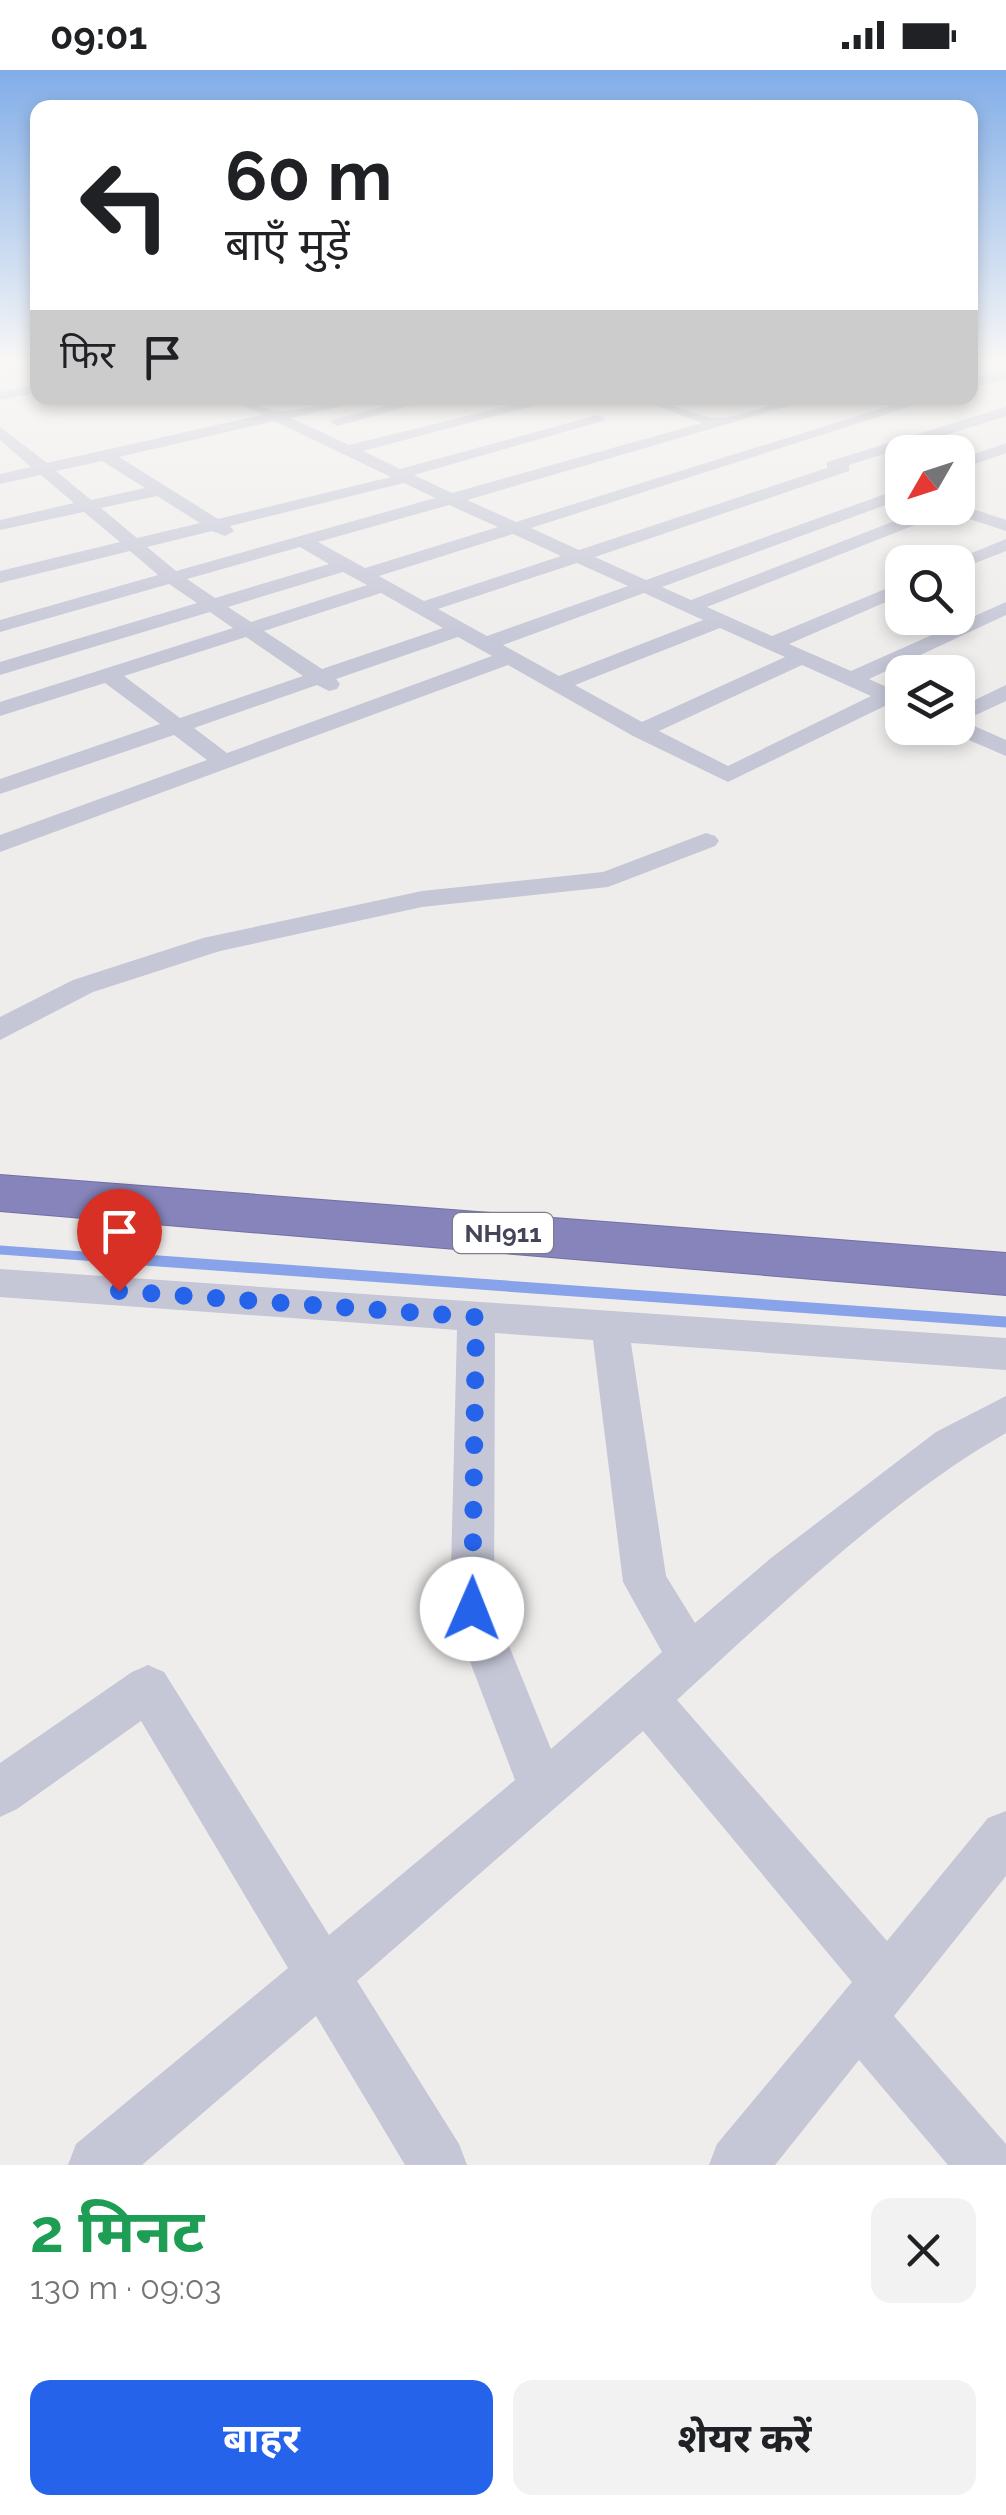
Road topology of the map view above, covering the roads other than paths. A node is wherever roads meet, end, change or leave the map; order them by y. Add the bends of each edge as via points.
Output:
1 (28, 457) edge
2 (103, 457) edge
3 (107, 457) edge
4 (363, 457) edge
5 (482, 457) edge
6 (602, 457) edge
7 (739, 457) edge
8 (811, 457) edge
9 (879, 457) edge
10 (846, 469) junction
11 (43, 470) junction
12 (403, 476) junction
13 (0, 479) edge
14 (159, 490) junction
15 (885, 491) edge
16 (453, 500) junction
17 (993, 503) dead end
18 (87, 506) junction
19 (975, 507) edge
20 (975, 515) edge
21 (899, 525) edge
22 (216, 526) junction
23 (1006, 526) edge
24 (514, 527) junction
25 (304, 542) junction
26 (1006, 544) edge
27 (135, 546) junction
28 (263, 554) junction
29 (578, 557) junction
30 (975, 557) edge
31 (33, 563) edge
32 (354, 570) junction
33 (0, 577) edge
34 (174, 578) junction
35 (384, 586) junction
36 (643, 586) junction
37 (885, 595) edge
38 (213, 605) junction
39 (690, 607) junction
40 (422, 608) junction
41 (1006, 608) edge
42 (720, 620) junction
43 (0, 626) edge
44 (460, 629) junction
45 (248, 630) junction
46 (486, 644) junction
47 (771, 644) junction
48 (510, 657) junction
49 (802, 657) junction
50 (5, 661) edge
51 (107, 674) junction
52 (320, 677) junction
53 (852, 680) junction
54 (558, 684) junction
55 (1006, 692) edge
56 (48, 694) junction
57 (885, 694) edge
58 (885, 704) edge
59 (975, 708) edge
60 (0, 709) edge
61 (366, 710) junction
62 (176, 726) junction
63 (641, 731) junction
64 (975, 735) edge
65 (1006, 749) edge
66 (224, 762) junction
67 (6, 779) edge
68 (706, 841) dead end
69 (0, 844) edge
70 (0, 1030) edge
71 (0, 1193) edge
72 (1006, 1274) edge
73 (0, 1283) edge
74 (476, 1317) junction
75 (610, 1326) junction
76 (1006, 1354) edge
77 (1006, 1413) edge
78 (691, 1658) junction
79 (645, 1698) junction
80 (543, 1789) junction
81 (0, 1792) edge
82 (998, 1859) edge
83 (321, 1976) junction
84 (872, 1998) junction
85 (97, 2165) edge
86 (438, 2165) edge
87 (738, 2165) edge
88 (986, 2165) edge

1 - 11 street
2 - 11 street
3 - 14 street
4 - 12 street
5 - 12 street
6 - 16 street
7 - 24 street
8 - 10 street
9 - 10 street
10 - 29 street
11 - 13 street
11 - 18 street
12 - 16 street
12 - 22 street
14 - 18 street
14 - 22 street
15 - 36 street
16 - 24 street
16 - 25 street
17 - 19 street
18 - 27 street
18 - 31 street
20 - 23 street
21 - 39 street
22 - 27 street
22 - 28 street
24 - 29 street
24 - 32 street
25 - 28 street
25 - 32 street
26 - 30 street
27 - 31 street
27 - 34 street
28 - 34 street
29 - 36 street
29 - 40 street
31 - 33 street
31 - 34 street
31 - 43 street
32 - 35 street
32 - 38 street
34 - 38 street
35 - 40 street
35 - 45 street
36 - 39 street
36 - 46 street
37 - 47 street
38 - 45 street
38 - 50 street
39 - 42 street
40 - 44 street
41 - 53 street
42 - 47 street
42 - 54 street
44 - 46 street
44 - 52 street
45 - 51 street
45 - 52 street
46 - 48 street
47 - 49 street
48 - 54 street
48 - 61 street
49 - 53 street
49 - 63 street
50 - 56 street
51 - 56 street
51 - 62 street
52 - 61 street
52 - 62 street
53 - 57 street
54 - 63 street
55 - 59 street
56 - 60 street
58 - 63 street via 728,775
61 - 66 street
62 - 66 street
62 - 67 street
64 - 65 street
66 - 69 street
68 - 70 street via 608,879 422,899 213,944 83,986
71 - 72 highway, NH911
73 - 74 street
74 - 75 street
74 - 80 street via 472,1609
75 - 76 street
75 - 78 street via 645,1582
77 - 78 street via 950,1444 786,1572
78 - 79 street
79 - 80 street
79 - 84 street
80 - 83 street
81 - 83 street via 148,1688
82 - 84 street
83 - 85 street
83 - 86 street
84 - 87 street
84 - 88 street

